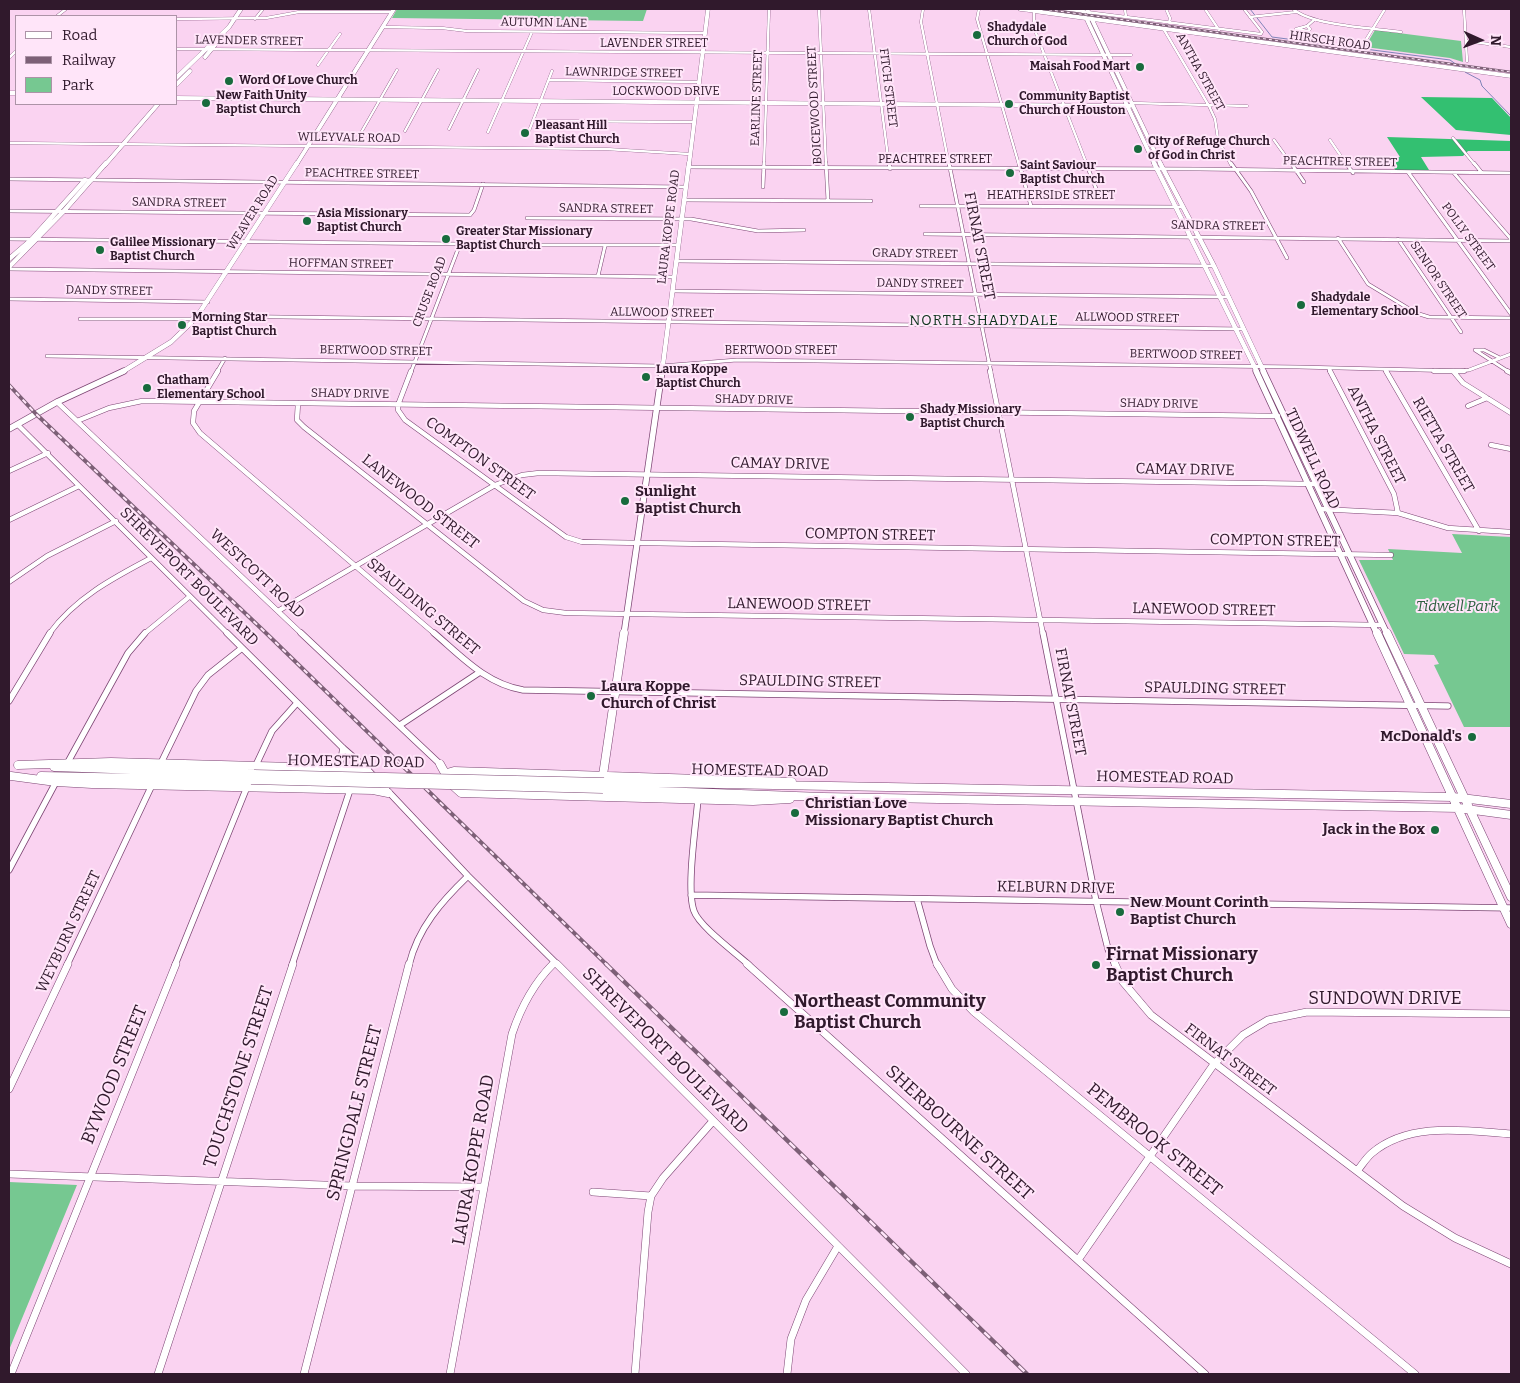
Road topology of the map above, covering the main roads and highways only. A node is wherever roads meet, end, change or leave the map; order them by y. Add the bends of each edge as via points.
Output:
1 (241, 9) edge
2 (708, 9) edge
3 (1020, 9) edge
4 (393, 10) edge
5 (1085, 10) edge
6 (1089, 18) junction
7 (229, 27) junction
8 (1096, 40) junction
9 (1102, 40) junction
10 (183, 72) junction
11 (189, 72) junction
12 (178, 76) edge
13 (1511, 76) edge
14 (1115, 79) junction
15 (1121, 79) junction
16 (178, 83) edge
17 (178, 97) edge
18 (339, 98) junction
19 (696, 101) junction
20 (151, 105) edge
21 (157, 105) edge
22 (1126, 105) junction
23 (1133, 105) junction
24 (1139, 134) junction
25 (1146, 134) junction
26 (119, 144) junction
27 (9, 259) edge
28 (9, 268) edge
29 (9, 429) edge
30 (9, 764) edge
31 (18, 765) junction
32 (367, 769) road end
33 (454, 772) junction
34 (10, 776) edge
35 (445, 776) junction
36 (252, 777) junction
37 (604, 782) junction
38 (380, 784) road end
39 (881, 788) junction
40 (963, 789) junction
41 (373, 790) junction
42 (388, 793) road end
43 (1254, 794) junction
44 (1356, 796) junction
45 (823, 797) junction
46 (1453, 797) junction
47 (881, 798) junction
48 (964, 799) junction
49 (1464, 799) junction
50 (1259, 804) junction
51 (1511, 804) edge
52 (1359, 806) junction
53 (1459, 808) junction
54 (1470, 810) junction
55 (1511, 815) edge
56 (1511, 897) edge
57 (1508, 908) edge
58 (1511, 924) edge

1 - 7 main road
2 - 19 main road, LAURA KOPPE ROAD
3 - 6 main road, HIRSCH ROAD
4 - 18 main road, WEAVER ROAD
5 - 6 main road, TIDWELL ROAD
6 - 8 main road, TIDWELL ROAD
6 - 9 main road, TIDWELL ROAD
6 - 13 main road, HIRSCH ROAD
7 - 10 main road
7 - 11 main road via 212,50
8 - 9 main road
8 - 14 main road, TIDWELL ROAD
9 - 15 main road, TIDWELL ROAD
10 - 11 main road
10 - 12 main road
11 - 16 main road
14 - 15 main road
14 - 22 main road, TIDWELL ROAD
15 - 23 main road, TIDWELL ROAD
17 - 18 main road, LOCKWOOD DRIVE
18 - 19 main road, LOCKWOOD DRIVE
18 - 29 main road, WEAVER ROAD via 196,318 171,342 149,357
19 - 22 main road, LOCKWOOD DRIVE
19 - 37 main road, LAURA KOPPE ROAD via 669,323
20 - 26 main road
21 - 26 main road
22 - 23 main road, LOCKWOOD DRIVE
22 - 24 main road, TIDWELL ROAD
23 - 25 main road, TIDWELL ROAD
24 - 25 main road
24 - 46 main road, TIDWELL ROAD via 1254,366
25 - 49 main road, TIDWELL ROAD via 1262,366
26 - 27 main road via 31,240
26 - 28 main road via 63,212
30 - 31 main road, HOMESTEAD ROAD
31 - 36 main road, HOMESTEAD ROAD
31 - 36 main road via 161,763
32 - 36 main road via 331,767
33 - 35 main road
33 - 35 main road via 440,764
33 - 37 main road
34 - 36 main road, HOMESTEAD ROAD
34 - 36 main road via 56,782 152,785
35 - 45 main road via 455,790 465,793 753,801
36 - 37 main road, HOMESTEAD ROAD, bridge
36 - 41 main road
37 - 39 main road, HOMESTEAD ROAD
37 - 45 main road, HOMESTEAD ROAD
38 - 41 main road
39 - 40 main road, HOMESTEAD ROAD
39 - 47 main road
40 - 43 main road, HOMESTEAD ROAD
40 - 48 main road
41 - 42 main road
43 - 44 main road, HOMESTEAD ROAD
43 - 50 main road
44 - 46 main road, HOMESTEAD ROAD
44 - 52 main road
45 - 47 main road, HOMESTEAD ROAD
46 - 49 main road, HOMESTEAD ROAD
46 - 53 main road, TIDWELL ROAD
47 - 48 main road, HOMESTEAD ROAD
48 - 50 main road, HOMESTEAD ROAD
49 - 51 main road, HOMESTEAD ROAD
49 - 54 main road, TIDWELL ROAD
50 - 52 main road, HOMESTEAD ROAD
52 - 53 main road, HOMESTEAD ROAD
53 - 54 main road, HOMESTEAD ROAD
53 - 57 main road, TIDWELL ROAD
54 - 55 main road, HOMESTEAD ROAD
54 - 56 main road, TIDWELL ROAD
57 - 58 main road, TIDWELL ROAD

